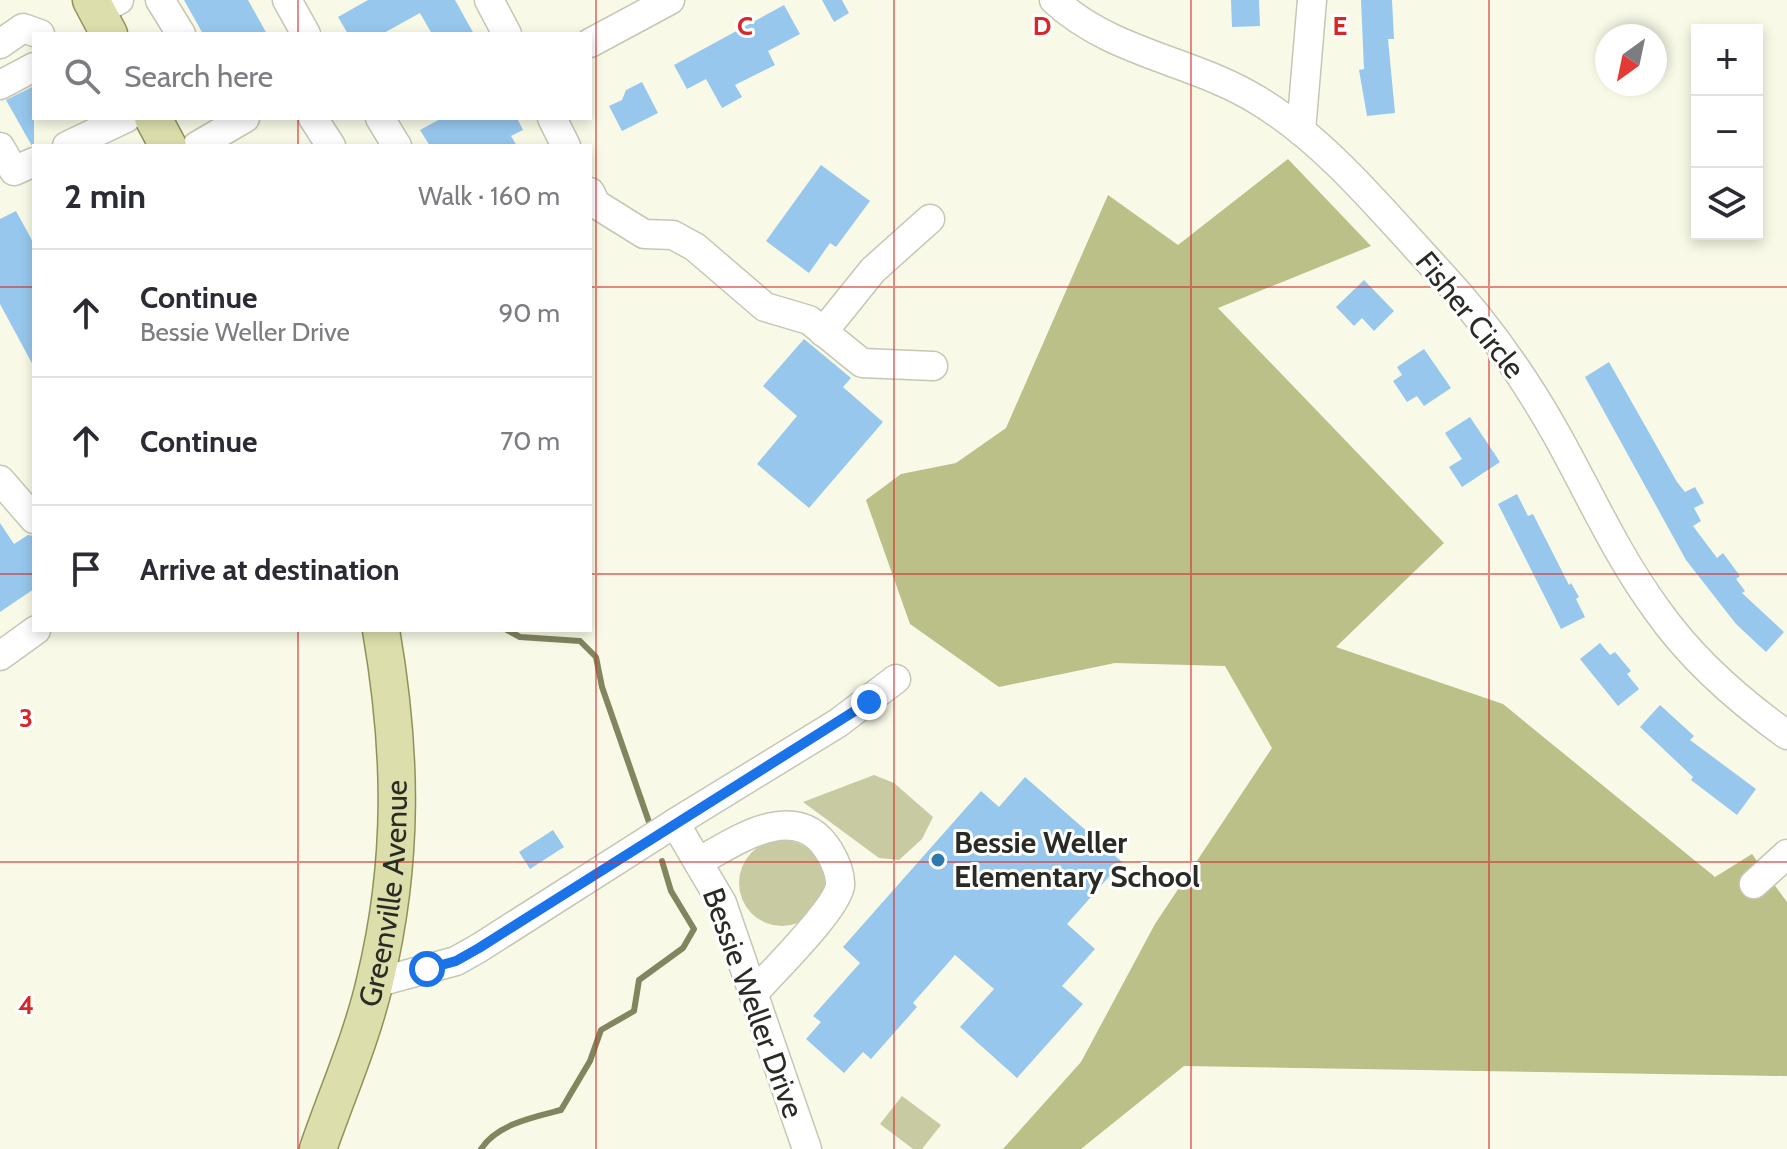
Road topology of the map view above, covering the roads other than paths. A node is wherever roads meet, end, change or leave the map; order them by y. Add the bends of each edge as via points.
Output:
1 (160, 0) edge
2 (287, 0) edge
3 (489, 0) edge
4 (670, 0) edge
5 (1054, 0) edge
6 (1312, 0) edge
7 (34, 32) edge
8 (180, 32) edge
9 (305, 32) edge
10 (506, 32) edge
11 (592, 42) edge
12 (0, 44) edge
13 (32, 68) edge
14 (0, 85) edge
15 (122, 120) edge
16 (154, 120) edge
17 (238, 120) edge
18 (314, 120) edge
19 (381, 120) edge
20 (553, 120) edge
21 (1301, 131) junction
22 (71, 144) edge
23 (167, 144) edge
24 (200, 144) edge
25 (330, 144) edge
26 (396, 144) edge
27 (565, 144) edge
28 (0, 147) edge
29 (32, 163) edge
30 (593, 198) edge
31 (930, 219) dead end
32 (823, 332) junction
33 (933, 366) dead end
34 (0, 480) edge
35 (32, 517) edge
36 (33, 632) edge
37 (381, 632) edge
38 (0, 656) edge
39 (896, 679) dead end
40 (1787, 735) edge
41 (675, 823) junction
42 (1787, 854) edge
43 (698, 862) junction
44 (1754, 884) dead end
45 (375, 983) junction
46 (755, 992) junction
47 (318, 1149) edge
48 (807, 1149) edge

1 - 8 street
2 - 9 street
3 - 10 street
4 - 11 street
5 - 21 street, Fisher Circle via 1105,36 1235,89
6 - 21 street
7 - 12 street via 23,28
13 - 14 street
15 - 22 street
16 - 23 main road
17 - 24 street
18 - 25 street
19 - 26 street
20 - 27 street
21 - 40 street, Fisher Circle via 1440,273 1499,346 1557,434 1628,566 1671,629 1725,686
28 - 29 street via 14,171
30 - 32 street via 644,234 673,235 684,241 765,307 809,320
31 - 32 street via 873,270
32 - 33 street via 862,363
34 - 35 street
36 - 38 street
37 - 45 main road, Greenville Avenue via 398,745 399,792 397,852
39 - 41 street via 838,723
41 - 43 street, Bessie Weller Drive
41 - 45 street via 467,955
42 - 44 street
43 - 46 street, Bessie Weller Drive via 722,903
43 - 46 street via 761,827 784,825 816,838 837,864 840,886 828,909
45 - 47 main road, Greenville Avenue
46 - 48 street, Bessie Weller Drive

